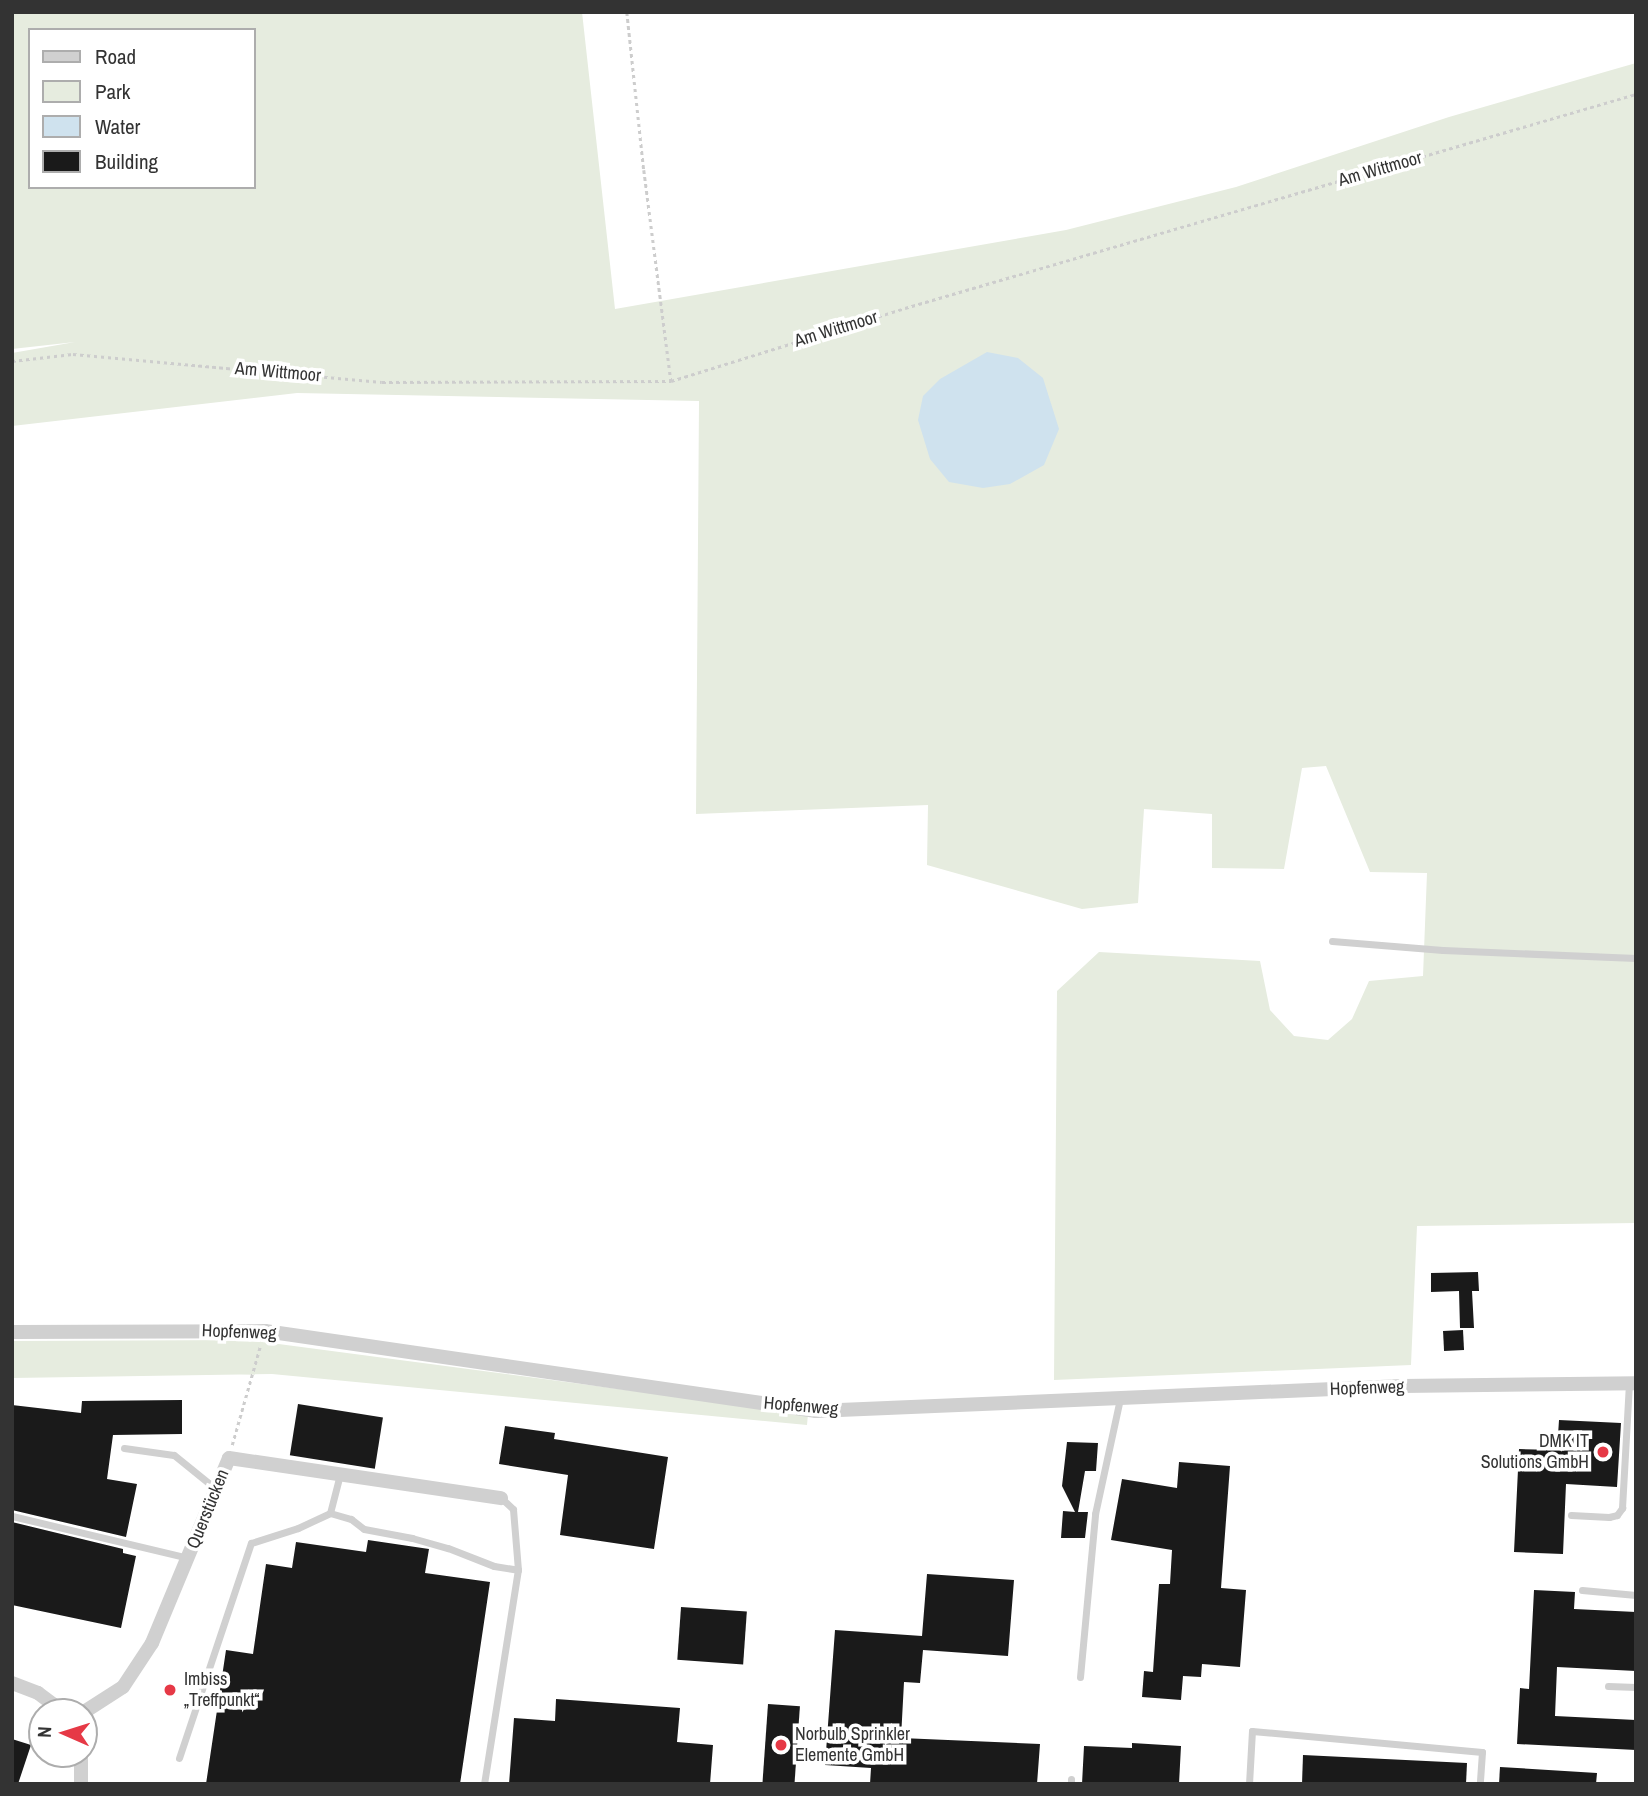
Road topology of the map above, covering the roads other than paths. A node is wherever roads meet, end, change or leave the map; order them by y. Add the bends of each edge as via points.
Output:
1 (1332, 941) dead end
2 (1636, 958) edge
3 (12, 1332) edge
4 (1632, 1383) edge
5 (1120, 1398) junction
6 (124, 1448) dead end
7 (340, 1474) junction
8 (216, 1490) junction
9 (501, 1498) joint
10 (330, 1513) junction
11 (1571, 1515) dead end
12 (12, 1516) edge
13 (188, 1558) junction
14 (518, 1570) junction
15 (1582, 1590) dead end
16 (1636, 1595) edge
17 (1080, 1677) dead end
18 (12, 1683) edge
19 (1608, 1686) dead end
20 (1636, 1687) edge
21 (45, 1698) edge
22 (98, 1703) edge
23 (178, 1758) dead end
24 (484, 1784) edge
25 (1249, 1784) edge
26 (1480, 1784) edge

1 - 2 lane
3 - 5 street, Hopfenweg via 265,1331 816,1411
4 - 5 street, Hopfenweg via 1402,1386
4 - 11 lane via 1622,1507 1609,1517
5 - 17 lane via 1095,1514
6 - 8 lane via 174,1455
7 - 8 street, Querstücken via 229,1458
7 - 9 street, Querstücken
7 - 10 lane
8 - 13 street, Querstücken
9 - 14 lane via 513,1509
10 - 14 lane via 351,1519 364,1529 412,1538
10 - 23 lane via 251,1543
12 - 13 lane
13 - 22 street, Querstücken via 152,1643 123,1688
14 - 24 lane
15 - 16 lane
18 - 21 street
19 - 20 lane
25 - 26 lane via 1252,1731 1482,1752

